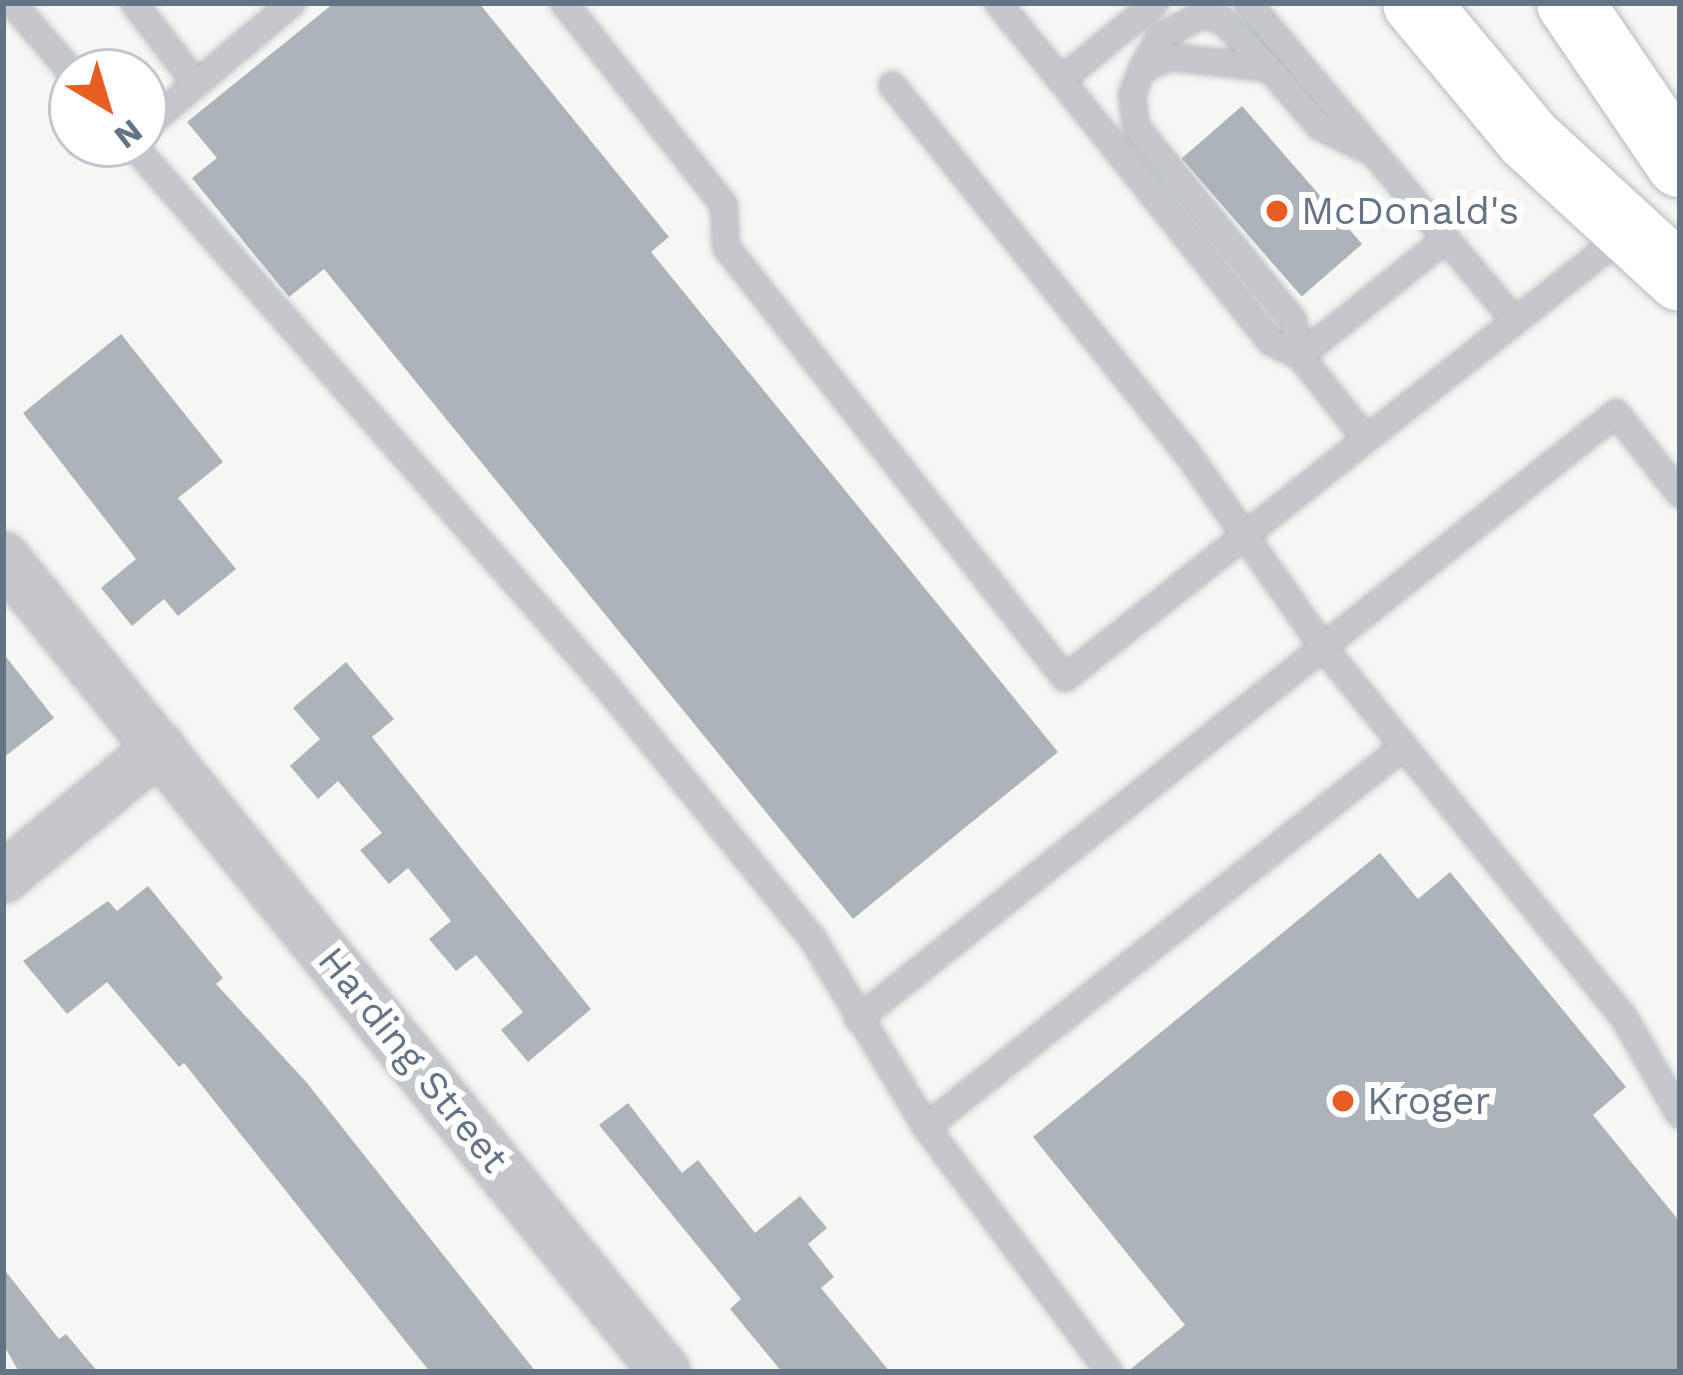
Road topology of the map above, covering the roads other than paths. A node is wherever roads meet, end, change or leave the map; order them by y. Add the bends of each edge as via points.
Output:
1 (12, 3) edge
2 (134, 3) edge
3 (292, 3) edge
4 (564, 3) edge
5 (998, 3) edge
6 (1155, 3) edge
7 (1248, 3) edge
8 (1416, 3) edge
9 (1570, 3) edge
10 (51, 48) edge
11 (1269, 68) junction
12 (1142, 69) junction
13 (194, 80) junction
14 (1061, 80) junction
15 (892, 86) dead end
16 (168, 105) edge
17 (1372, 152) junction
18 (1680, 164) edge
19 (154, 168) edge
20 (1629, 231) junction
21 (1446, 239) junction
22 (1680, 278) edge
23 (1515, 321) junction
24 (1300, 356) junction
25 (1366, 440) junction
26 (1680, 494) edge
27 (1247, 536) junction
28 (3, 557) edge
29 (1322, 646) junction
30 (160, 747) junction
31 (1403, 747) junction
32 (3, 878) edge
33 (858, 1019) junction
34 (1680, 1115) edge
35 (926, 1126) junction
36 (665, 1372) edge
37 (1109, 1372) edge

1 - 10 lane
2 - 13 lane
3 - 13 lane
4 - 27 lane via 724,205 727,248 1065,678
5 - 14 lane
6 - 14 lane
7 - 17 lane
8 - 20 main road via 1529,139
9 - 18 main road
11 - 12 lane via 1170,57
11 - 12 lane via 1221,19 1202,15 1160,37
11 - 17 lane via 1320,127
12 - 24 lane via 1132,95 1136,127 1293,320
13 - 16 lane
14 - 24 lane via 1271,342
15 - 27 lane
17 - 21 lane
19 - 33 lane via 608,688 814,941
20 - 22 main road
20 - 23 lane
21 - 23 lane
21 - 24 lane
23 - 25 lane
24 - 25 lane
25 - 27 lane
26 - 29 lane via 1616,413
27 - 29 lane
28 - 30 street, Harding Street
29 - 31 lane
29 - 33 lane
30 - 32 street
30 - 36 street, Harding Street
31 - 34 lane via 1623,1016
31 - 35 lane
33 - 35 lane
35 - 37 lane

